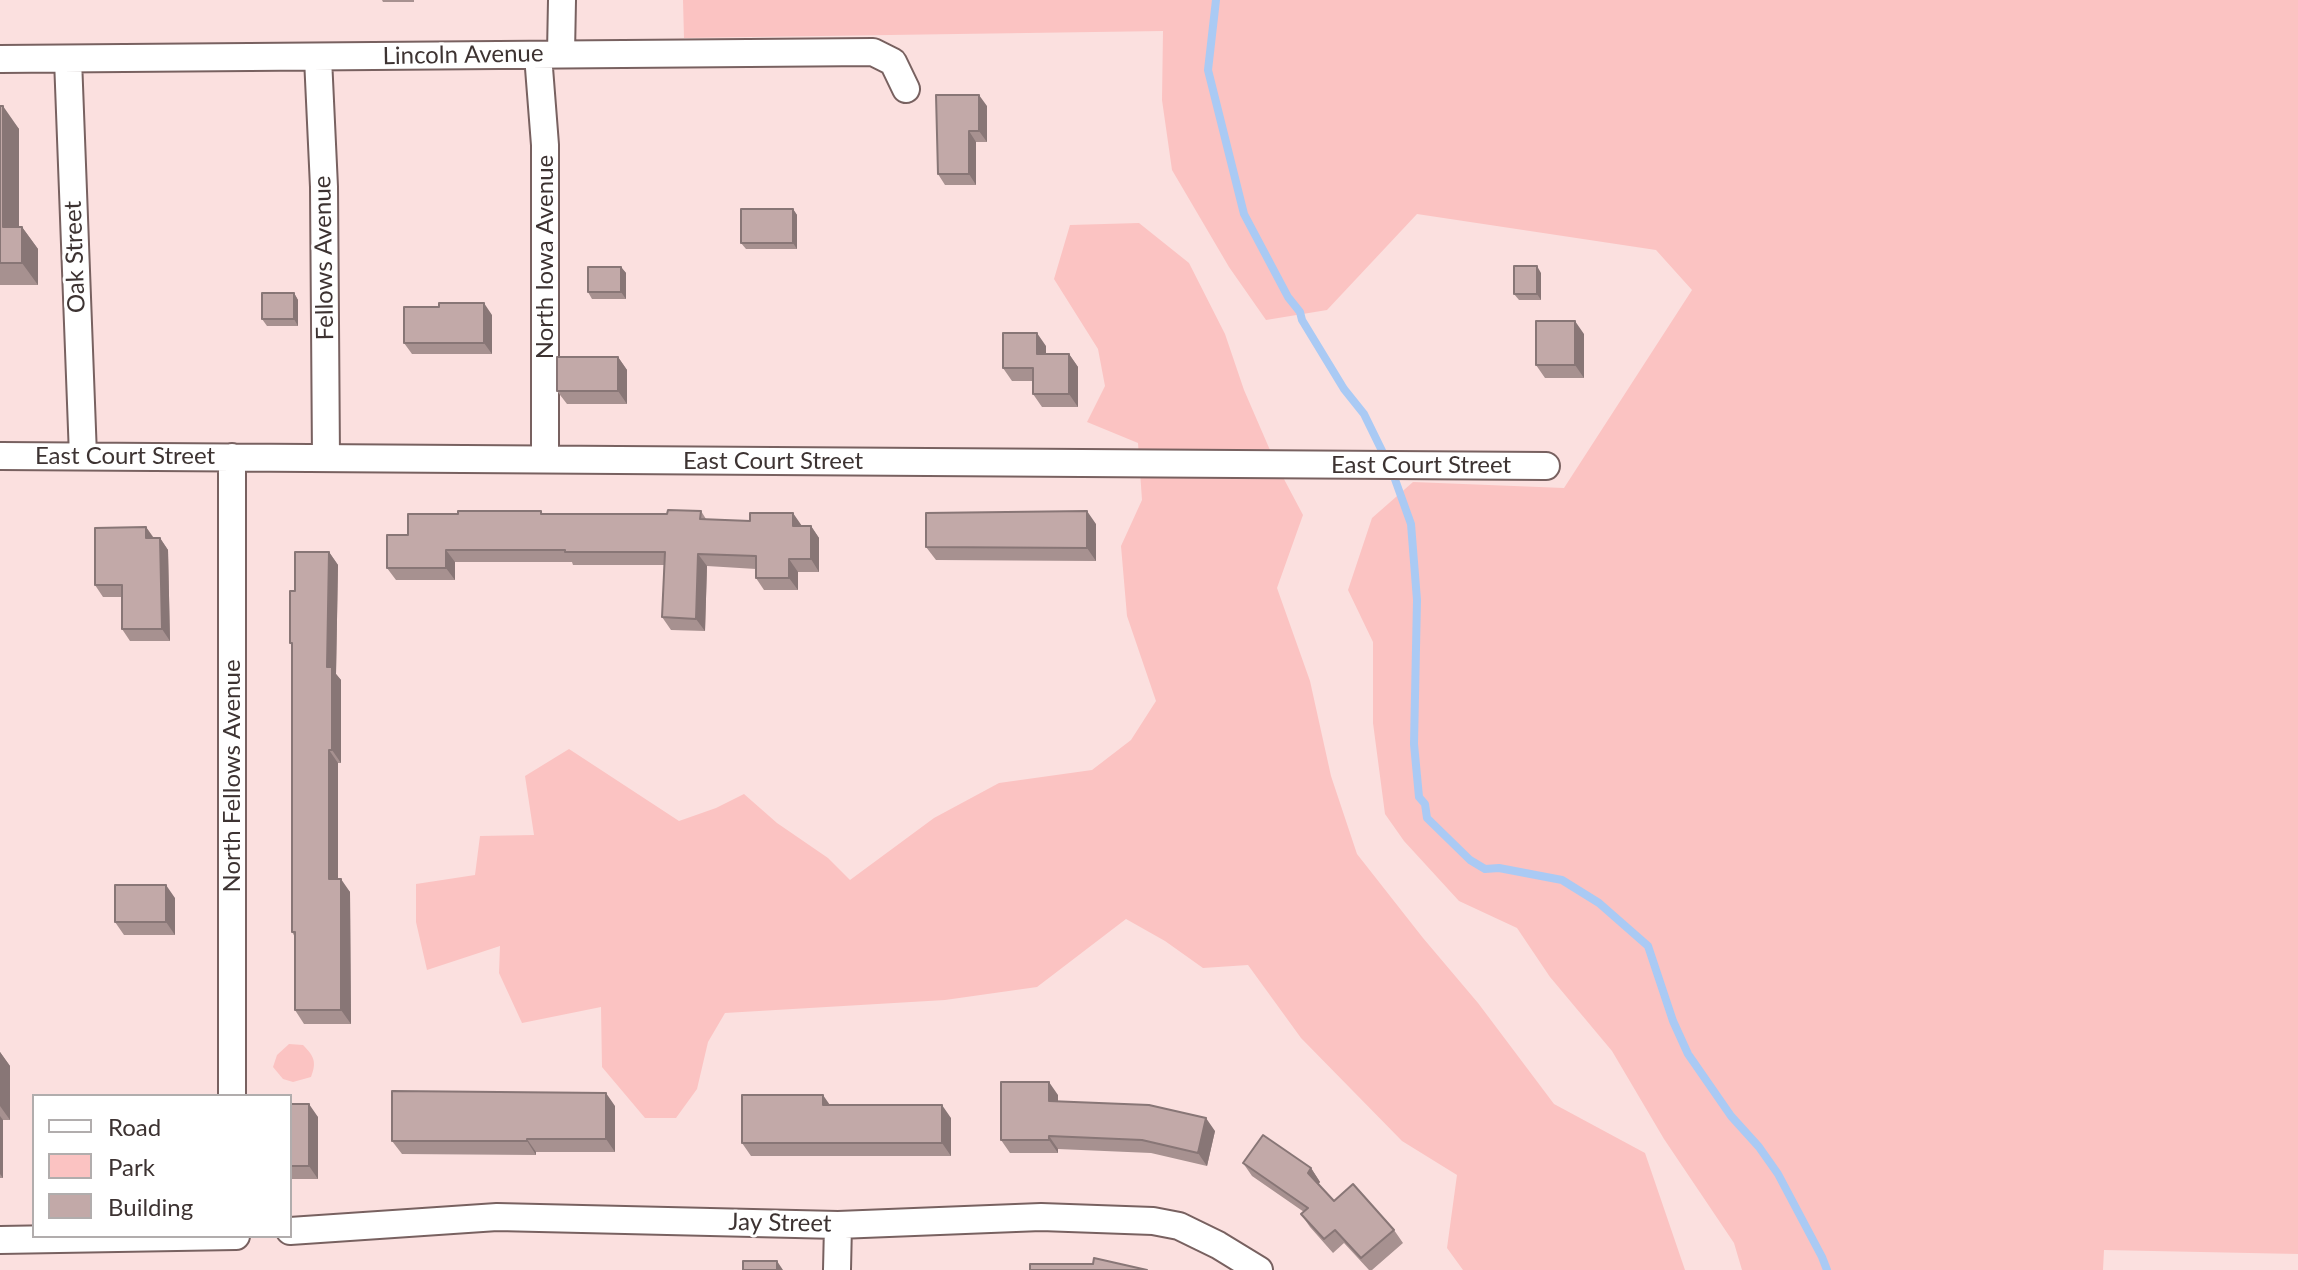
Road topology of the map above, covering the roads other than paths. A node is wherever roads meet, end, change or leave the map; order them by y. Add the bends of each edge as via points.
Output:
1 (562, 0) edge
2 (549, 54) junction
3 (318, 58) junction
4 (0, 59) edge
5 (68, 59) junction
6 (906, 89) dead end
7 (0, 456) edge
8 (83, 456) junction
9 (232, 457) junction
10 (326, 458) junction
11 (545, 459) junction
12 (1546, 466) dead end
13 (232, 1094) edge
14 (838, 1225) junction
15 (292, 1231) edge
16 (117, 1238) edge
17 (0, 1240) edge
18 (837, 1270) edge
19 (1259, 1270) edge

1 - 2 street, North Iowa Avenue
2 - 3 street, Lincoln Avenue
2 - 6 street, Lincoln Avenue via 873,52 893,62
2 - 11 street, North Iowa Avenue
3 - 5 street, Lincoln Avenue
3 - 10 street, Fellows Avenue
4 - 5 street, Lincoln Avenue
5 - 8 street, Oak Street
7 - 8 street, East Court Street
8 - 9 street, East Court Street
9 - 10 street, East Court Street
9 - 13 street, North Fellows Avenue
10 - 11 street, East Court Street
11 - 12 street, East Court Street
14 - 15 street, Jay Street via 497,1217
14 - 18 street
14 - 19 street, Jay Street via 1041,1217 1153,1221 1179,1226
16 - 17 street

